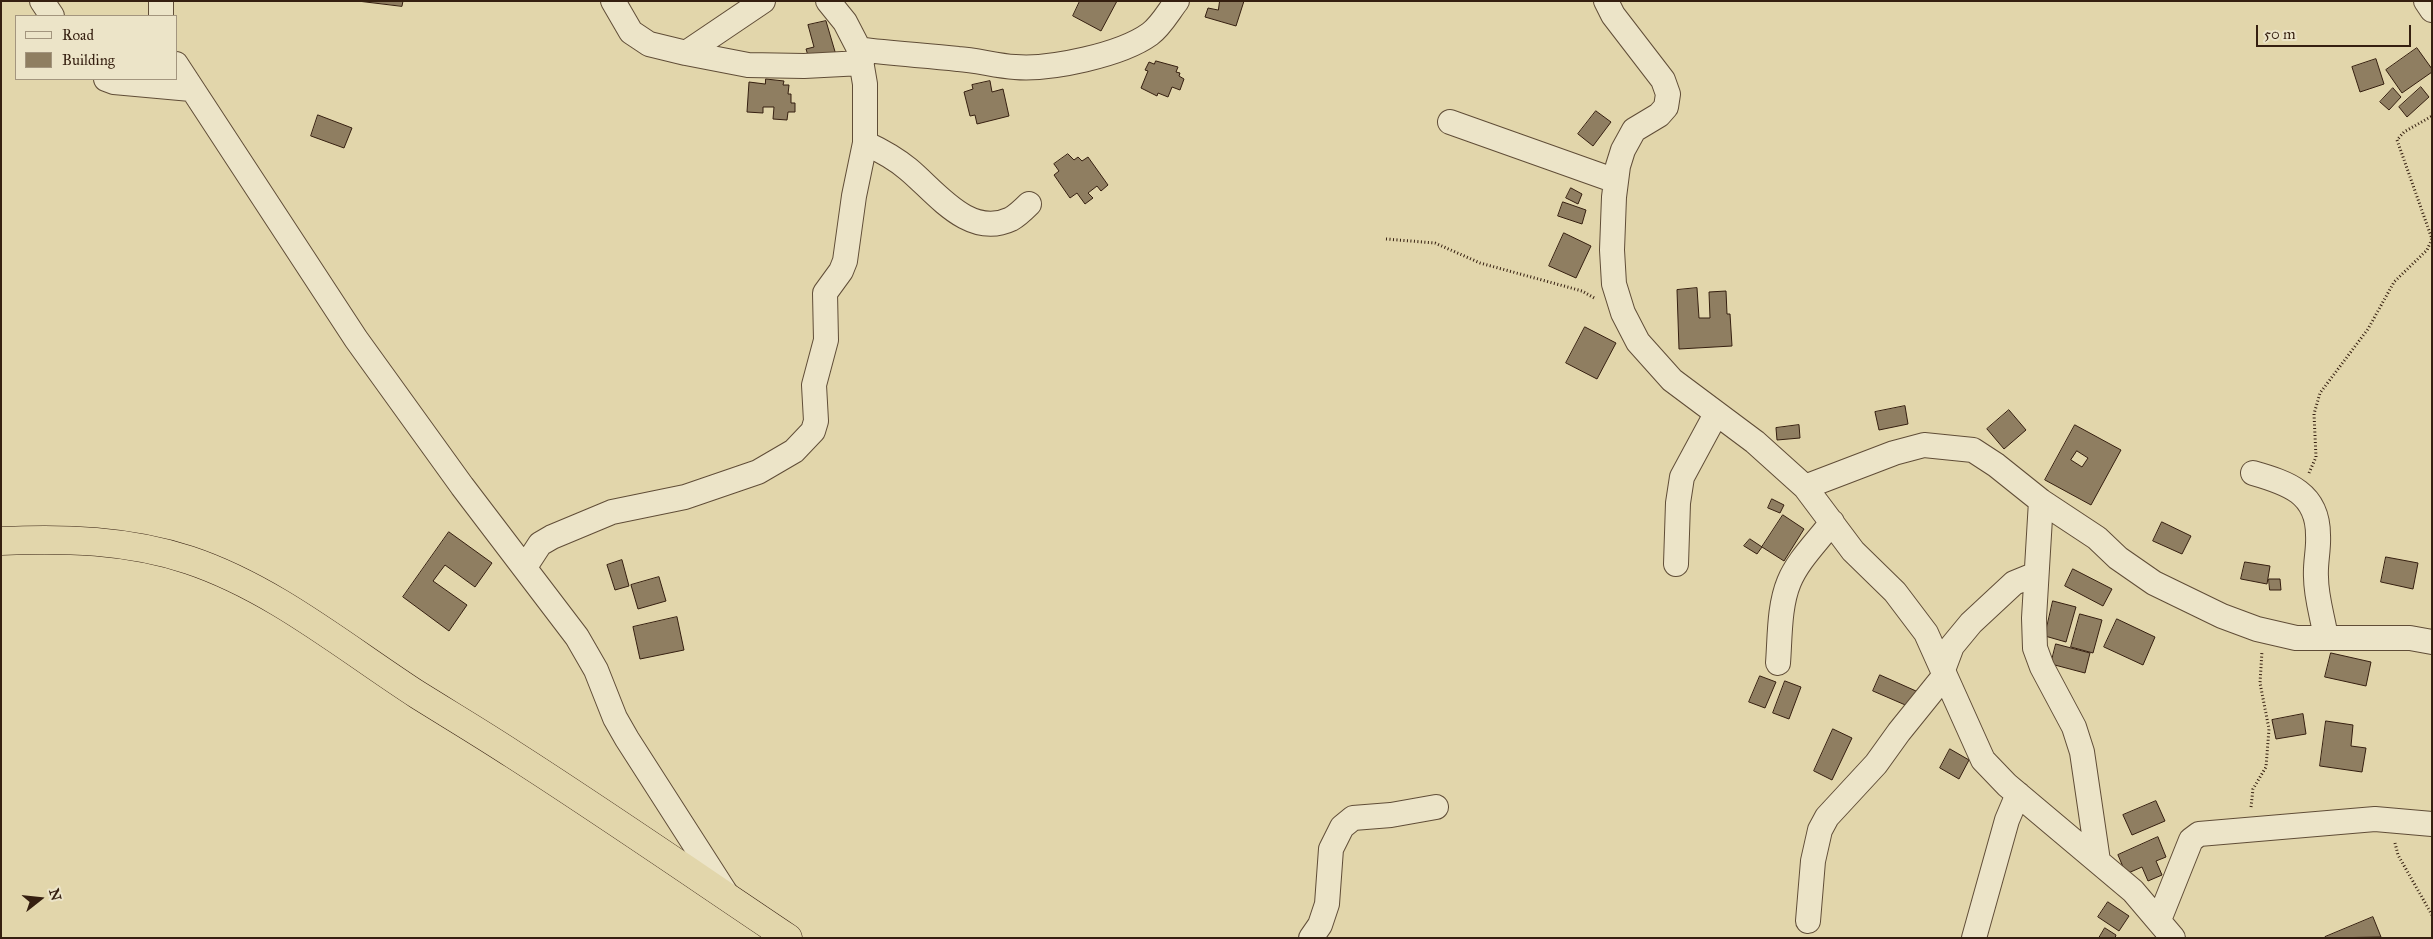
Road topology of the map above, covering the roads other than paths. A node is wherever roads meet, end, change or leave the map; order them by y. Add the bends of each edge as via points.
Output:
1 (42, 1) edge
2 (161, 1) edge
3 (613, 1) edge
4 (763, 1) edge
5 (828, 1) edge
6 (1177, 1) edge
7 (1606, 1) edge
8 (2426, 1) edge
9 (2432, 10) edge
10 (51, 15) edge
11 (161, 15) edge
12 (686, 53) junction
13 (860, 56) junction
14 (178, 67) edge
15 (109, 80) edge
16 (191, 89) junction
17 (1450, 122) dead end
18 (865, 143) junction
19 (1616, 181) junction
20 (1029, 204) dead end
21 (1716, 414) junction
22 (2253, 473) dead end
23 (1806, 486) junction
24 (2041, 501) junction
25 (1832, 522) junction
26 (1, 542) edge
27 (1676, 564) dead end
28 (524, 567) junction
29 (2036, 574) junction
30 (2326, 638) junction
31 (2432, 642) edge
32 (1778, 662) dead end
33 (1944, 673) junction
34 (2018, 794) junction
35 (1436, 807) dead end
36 (2432, 824) edge
37 (2098, 861) junction
38 (729, 898) junction
39 (1808, 921) dead end
40 (2166, 929) edge
41 (788, 938) edge
42 (1311, 938) edge
43 (1974, 938) edge

1 - 10 street
2 - 11 street
3 - 12 street via 631,32 649,44
4 - 12 street
5 - 13 street via 845,22
6 - 13 street via 1152,32 1136,43 1118,51 1037,67 893,54
7 - 19 street via 1613,15 1663,80 1668,94 1666,107 1660,115 1634,130 1623,150
8 - 9 street
12 - 13 street via 748,65 804,66
13 - 18 street via 865,84
14 - 16 street
15 - 16 street
16 - 28 street via 356,338
17 - 19 street
18 - 20 street via 888,154 950,208 965,217 985,224 1001,222 1012,218
18 - 28 street via 845,261 825,293 826,340 814,385 816,421 806,440 773,464 728,485 685,498 612,512 552,537 540,544
19 - 21 street via 1612,250 1614,284 1623,313 1638,342 1656,364
21 - 23 street
21 - 27 street via 1682,477
22 - 30 street via 2289,484 2309,501 2314,512 2318,535 2316,583
23 - 24 street via 1924,445 1973,450
23 - 25 street
24 - 29 street
24 - 30 street via 2097,538 2118,558 2154,583 2222,616 2296,638
25 - 32 street via 1789,583 1783,607
25 - 33 street via 1853,551 1895,592 1926,633
26 - 38 highway via 45,539 97,541 188,559 228,576 285,606
28 - 38 street via 577,637 596,670 627,739
29 - 33 street via 2014,583 1971,623 1952,646
29 - 37 street via 2035,648 2074,727 2082,752
30 - 31 street via 2410,638
33 - 34 street via 1982,760
33 - 39 street via 1876,764 1820,830 1813,861
34 - 37 street
34 - 43 street via 2007,820
35 - 42 street via 1353,818 1342,827 1331,849 1327,904 1320,925
36 - 40 street via 2375,819 2199,834 2191,840
37 - 40 street via 2132,891
38 - 41 highway

